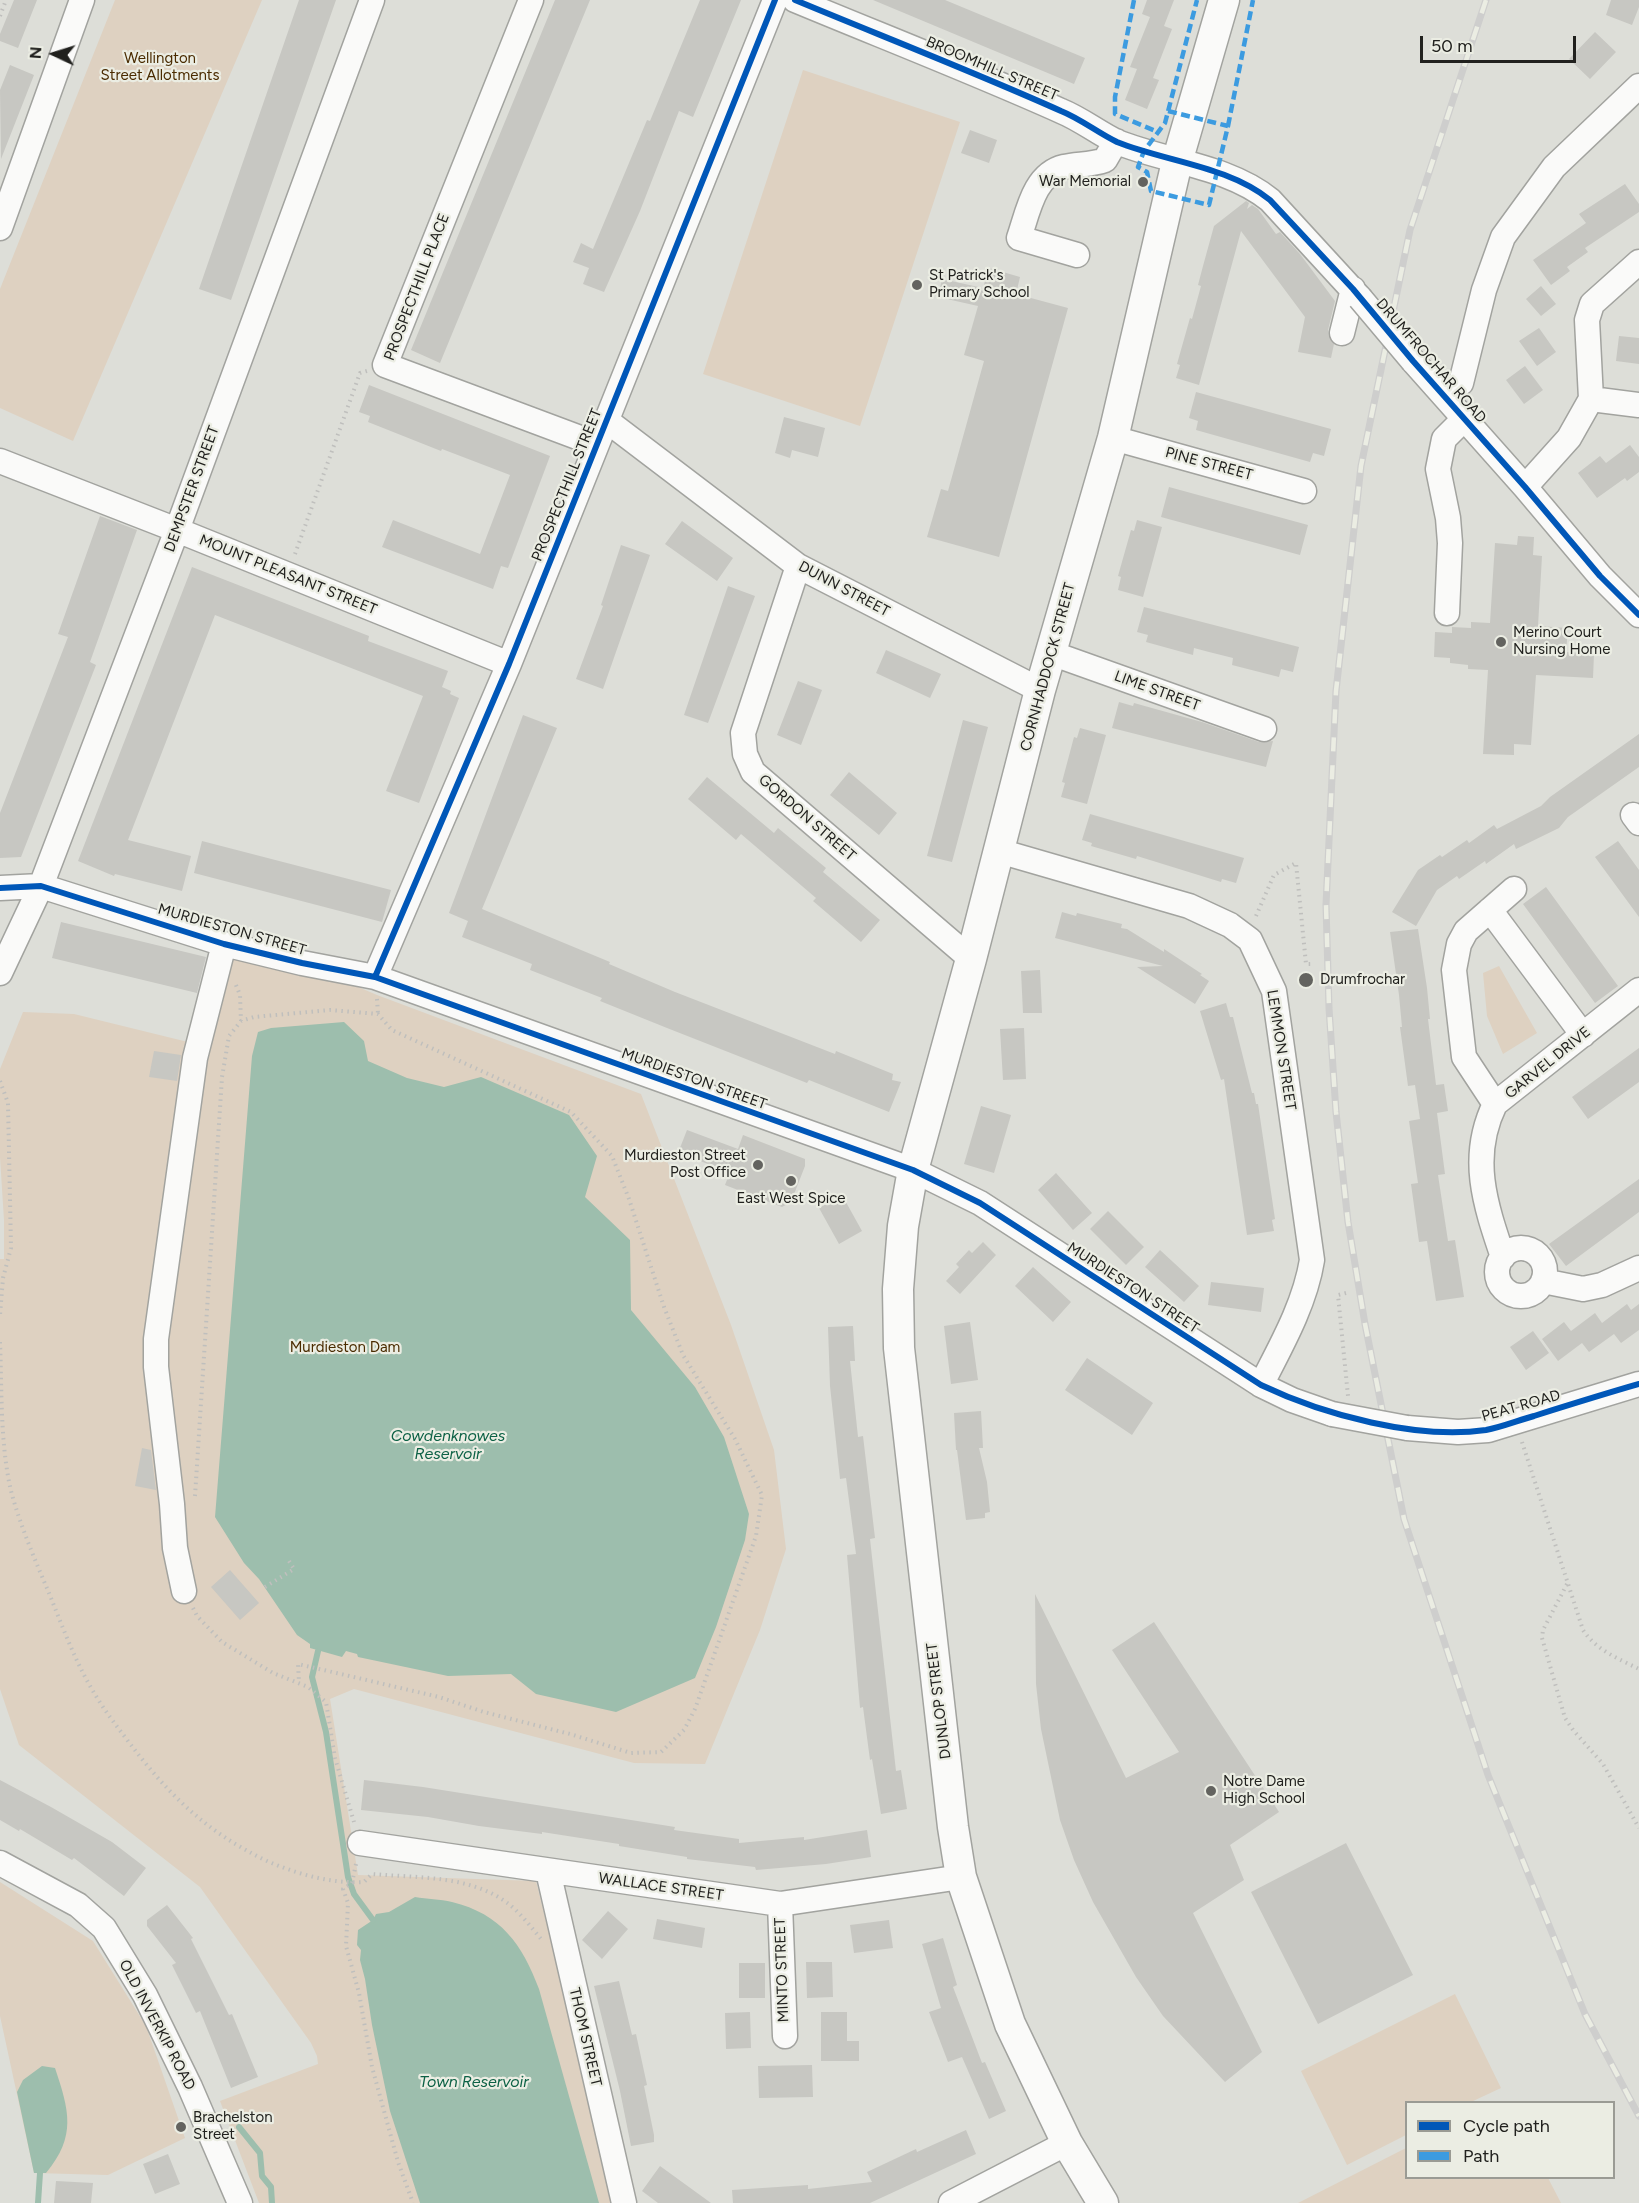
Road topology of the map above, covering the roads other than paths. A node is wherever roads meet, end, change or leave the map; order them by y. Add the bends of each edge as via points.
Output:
1 (82, 0) edge
2 (372, 0) edge
3 (531, 0) edge
4 (775, 0) edge
5 (795, 0) edge
6 (1224, 0) edge
7 (1639, 86) edge
8 (1116, 141) junction
9 (1177, 162) junction
10 (0, 228) edge
11 (1077, 255) dead end
12 (1639, 262) edge
13 (1356, 293) junction
14 (1342, 333) dead end
15 (1442, 393) junction
16 (1591, 399) junction
17 (1639, 405) edge
18 (1464, 418) junction
19 (606, 420) junction
20 (1113, 438) junction
21 (596, 444) junction
22 (0, 461) edge
23 (1525, 487) junction
24 (1304, 491) dead end
25 (177, 530) junction
26 (798, 566) junction
27 (1447, 614) dead end
28 (1639, 615) edge
29 (1051, 653) junction
30 (509, 664) junction
31 (1040, 690) junction
32 (1264, 729) dead end
33 (999, 851) junction
34 (41, 886) junction
35 (0, 888) edge
36 (1514, 890) dead end
37 (1490, 910) junction
38 (224, 944) junction
39 (971, 959) junction
40 (0, 973) edge
41 (375, 977) junction
42 (1639, 990) edge
43 (1583, 1035) junction
44 (1495, 1104) junction
45 (913, 1170) junction
46 (1503, 1257) junction
47 (1639, 1268) edge
48 (1544, 1281) junction
49 (1639, 1384) edge
50 (1261, 1385) junction
51 (1341, 1415) joint
52 (184, 1591) road end
53 (360, 1843) road end
54 (0, 1863) edge
55 (548, 1871) junction
56 (961, 1877) junction
57 (780, 1904) junction
58 (785, 2036) dead end
59 (1067, 2143) junction
60 (240, 2203) edge
61 (624, 2203) edge
62 (951, 2203) edge
63 (1103, 2203) edge

1 - 10 street
2 - 25 street, DEMPSTER STREET
3 - 21 street, PROSPECTHILL PLACE via 385,365
4 - 19 street, PROSPECTHILL STREET
5 - 8 street, BROOMHILL STREET via 1064,112
6 - 9 main road
7 - 15 street via 1554,167 1503,237 1484,290 1461,383
8 - 9 street, BROOMHILL STREET
8 - 11 street via 1106,160 1066,166 1038,184 1019,238
9 - 13 street, DRUMFROCHAR ROAD via 1216,172 1256,189
9 - 20 main road, CORNHADDOCK STREET
12 - 16 street via 1592,303 1587,320
13 - 14 street
13 - 15 street, DRUMFROCHAR ROAD, bridge
15 - 18 street, DRUMFROCHAR ROAD
16 - 17 street
16 - 23 street via 1569,438
18 - 23 street, DRUMFROCHAR ROAD
18 - 27 street via 1444,439 1438,469 1450,543
19 - 21 street, PROSPECTHILL STREET
19 - 26 street, DUNN STREET
20 - 24 street, PINE STREET
20 - 29 main road, CORNHADDOCK STREET
21 - 30 street, PROSPECTHILL STREET
22 - 25 street, MOUNT PLEASANT STREET
23 - 28 street, DRUMFROCHAR ROAD via 1600,576
25 - 30 street, MOUNT PLEASANT STREET
25 - 34 street, DEMPSTER STREET
26 - 31 street, DUNN STREET
26 - 39 street, GORDON STREET via 743,733 744,754 753,772
29 - 31 main road, CORNHADDOCK STREET
29 - 32 street, LIME STREET
30 - 41 street, PROSPECTHILL STREET
31 - 33 main road, CORNHADDOCK STREET
33 - 39 main road, CORNHADDOCK STREET
33 - 50 street, LEMMON STREET via 1189,906 1230,925 1250,940 1274,991 1312,1260 1288,1331
34 - 35 street, MURDIESTON STREET
34 - 38 street, MURDIESTON STREET
34 - 40 street, DEMPSTER STREET
36 - 37 street
37 - 43 street
37 - 44 street via 1466,932 1459,944 1454,970 1464,1057
38 - 41 street, MURDIESTON STREET
38 - 52 street via 195,1058 156,1340 175,1548
39 - 45 main road, CORNHADDOCK STREET
41 - 45 street, MURDIESTON STREET
42 - 43 street, GARVEL DRIVE
43 - 44 street, GARVEL DRIVE
44 - 46 street, GARVEL DRIVE via 1481,1144 1481,1180
45 - 50 street, MURDIESTON STREET via 980,1203
45 - 56 main road, DUNLOP STREET via 898,1289 899,1348
46 - 48 street via 1520,1247 1534,1251 1545,1267
46 - 48 street via 1498,1276 1509,1292 1529,1294
47 - 48 street via 1602,1286 1583,1289
49 - 51 street, PEAT ROAD, bridge via 1488,1430 1407,1428
50 - 51 street, MURDIESTON STREET via 1292,1400
53 - 55 street, WALLACE STREET
54 - 60 street, OLD INVERKIP ROAD via 78,1905 104,1928 145,1995
55 - 57 street, WALLACE STREET
55 - 61 street, THOM STREET
56 - 57 street, WALLACE STREET
56 - 59 main road, DUNLOP STREET via 1010,2024
57 - 58 street, MINTO STREET
59 - 62 street
59 - 63 main road, DUNLOP STREET

